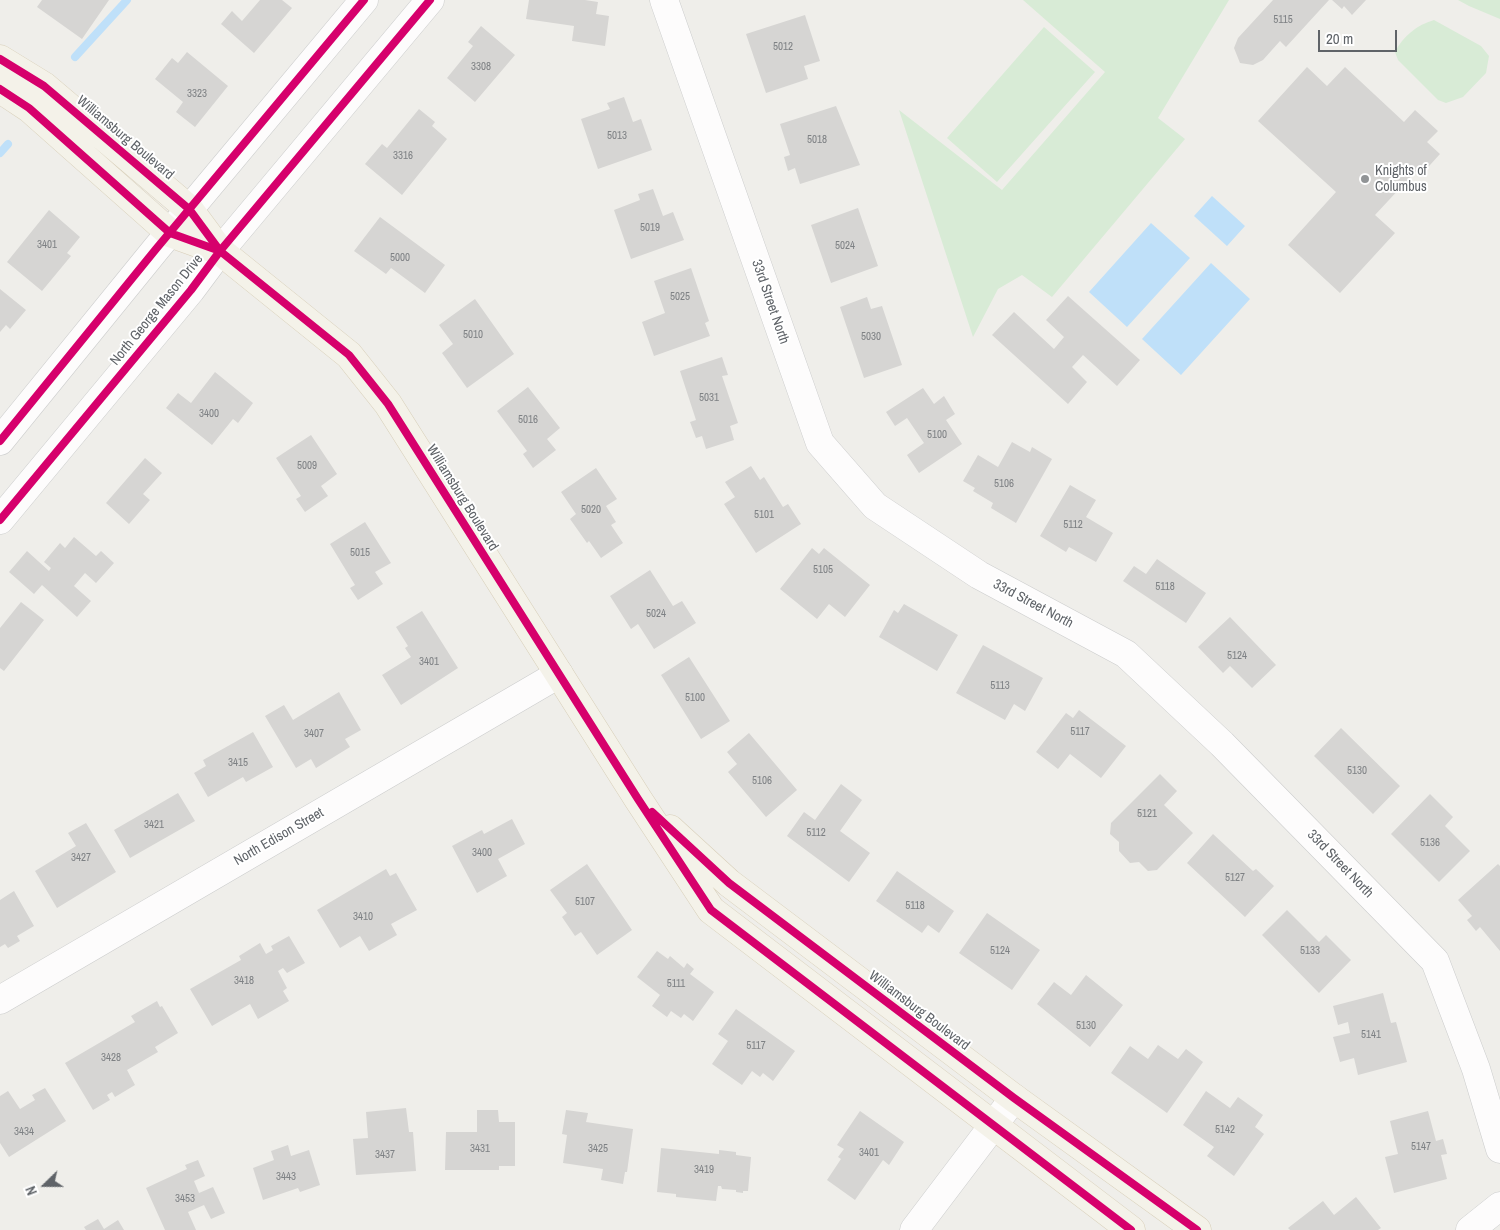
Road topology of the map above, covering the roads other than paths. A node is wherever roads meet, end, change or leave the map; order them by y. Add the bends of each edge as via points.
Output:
1 (364, 0) edge
2 (430, 0) edge
3 (664, 0) edge
4 (0, 59) edge
5 (0, 89) edge
6 (189, 209) junction
7 (170, 233) junction
8 (220, 251) junction
9 (0, 441) edge
10 (0, 520) edge
11 (559, 674) junction
12 (638, 799) junction
13 (0, 1000) edge
14 (1014, 1098) junction
15 (993, 1125) junction
16 (1500, 1149) edge
17 (1500, 1206) edge
18 (914, 1230) edge
19 (1131, 1230) edge
20 (1197, 1230) edge
21 (1470, 1230) edge

1 - 6 street
2 - 8 street, North George Mason Drive
3 - 16 street, 33rd Street North via 820,443 875,506 979,575 1126,654 1222,744 1435,961 1476,1069
4 - 6 main road, Williamsburg Boulevard via 44,86
5 - 7 main road, Williamsburg Boulevard via 29,108
6 - 7 street
6 - 8 main road, Williamsburg Boulevard
7 - 8 main road, Williamsburg Boulevard
7 - 9 street
8 - 10 street, North George Mason Drive
8 - 11 main road, Williamsburg Boulevard via 350,355 388,404
11 - 12 main road, Williamsburg Boulevard
11 - 13 street, North Edison Street
12 - 14 main road, Williamsburg Boulevard via 729,883
12 - 15 main road, Williamsburg Boulevard via 711,910
14 - 15 street
14 - 20 main road, Williamsburg Boulevard
15 - 18 street
15 - 19 main road, Williamsburg Boulevard
17 - 21 street

